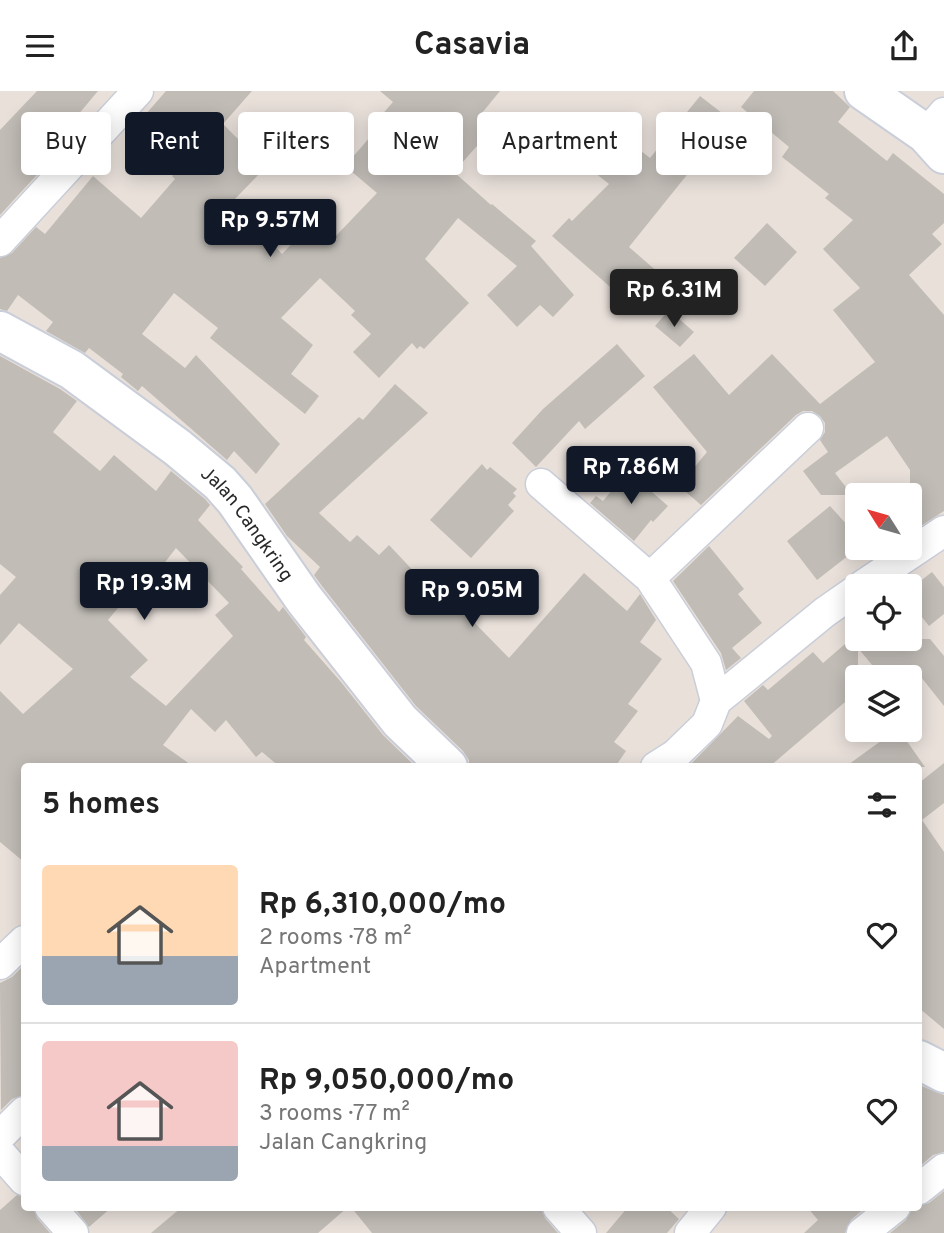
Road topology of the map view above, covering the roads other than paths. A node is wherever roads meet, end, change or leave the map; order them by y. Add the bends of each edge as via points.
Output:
1 (138, 91) edge
2 (864, 91) edge
3 (938, 134) edge
4 (0, 241) edge
5 (0, 331) edge
6 (808, 428) dead end
7 (541, 484) dead end
8 (944, 531) edge
9 (881, 574) edge
10 (650, 578) junction
11 (845, 598) edge
12 (716, 701) junction
13 (445, 763) edge
14 (662, 763) edge
15 (21, 944) edge
16 (0, 964) edge
17 (922, 1062) edge
18 (944, 1073) edge
19 (21, 1115) edge
20 (0, 1136) edge
21 (0, 1153) edge
22 (944, 1169) edge
23 (21, 1177) edge
24 (922, 1187) edge
25 (54, 1211) edge
26 (562, 1211) edge
27 (708, 1211) edge
28 (890, 1211) edge
29 (73, 1233) edge
30 (581, 1233) edge
31 (690, 1233) edge
32 (862, 1233) edge

1 - 4 street
2 - 3 street
5 - 13 street, Jalan Cangkring via 72,370 220,483 401,721
6 - 10 street
7 - 10 street
8 - 9 street
10 - 12 street via 706,663
11 - 12 street
12 - 14 street via 706,724
15 - 16 street
17 - 18 street
19 - 20 street
21 - 23 street
22 - 24 street
25 - 29 street
26 - 30 street
27 - 31 street
28 - 32 street

